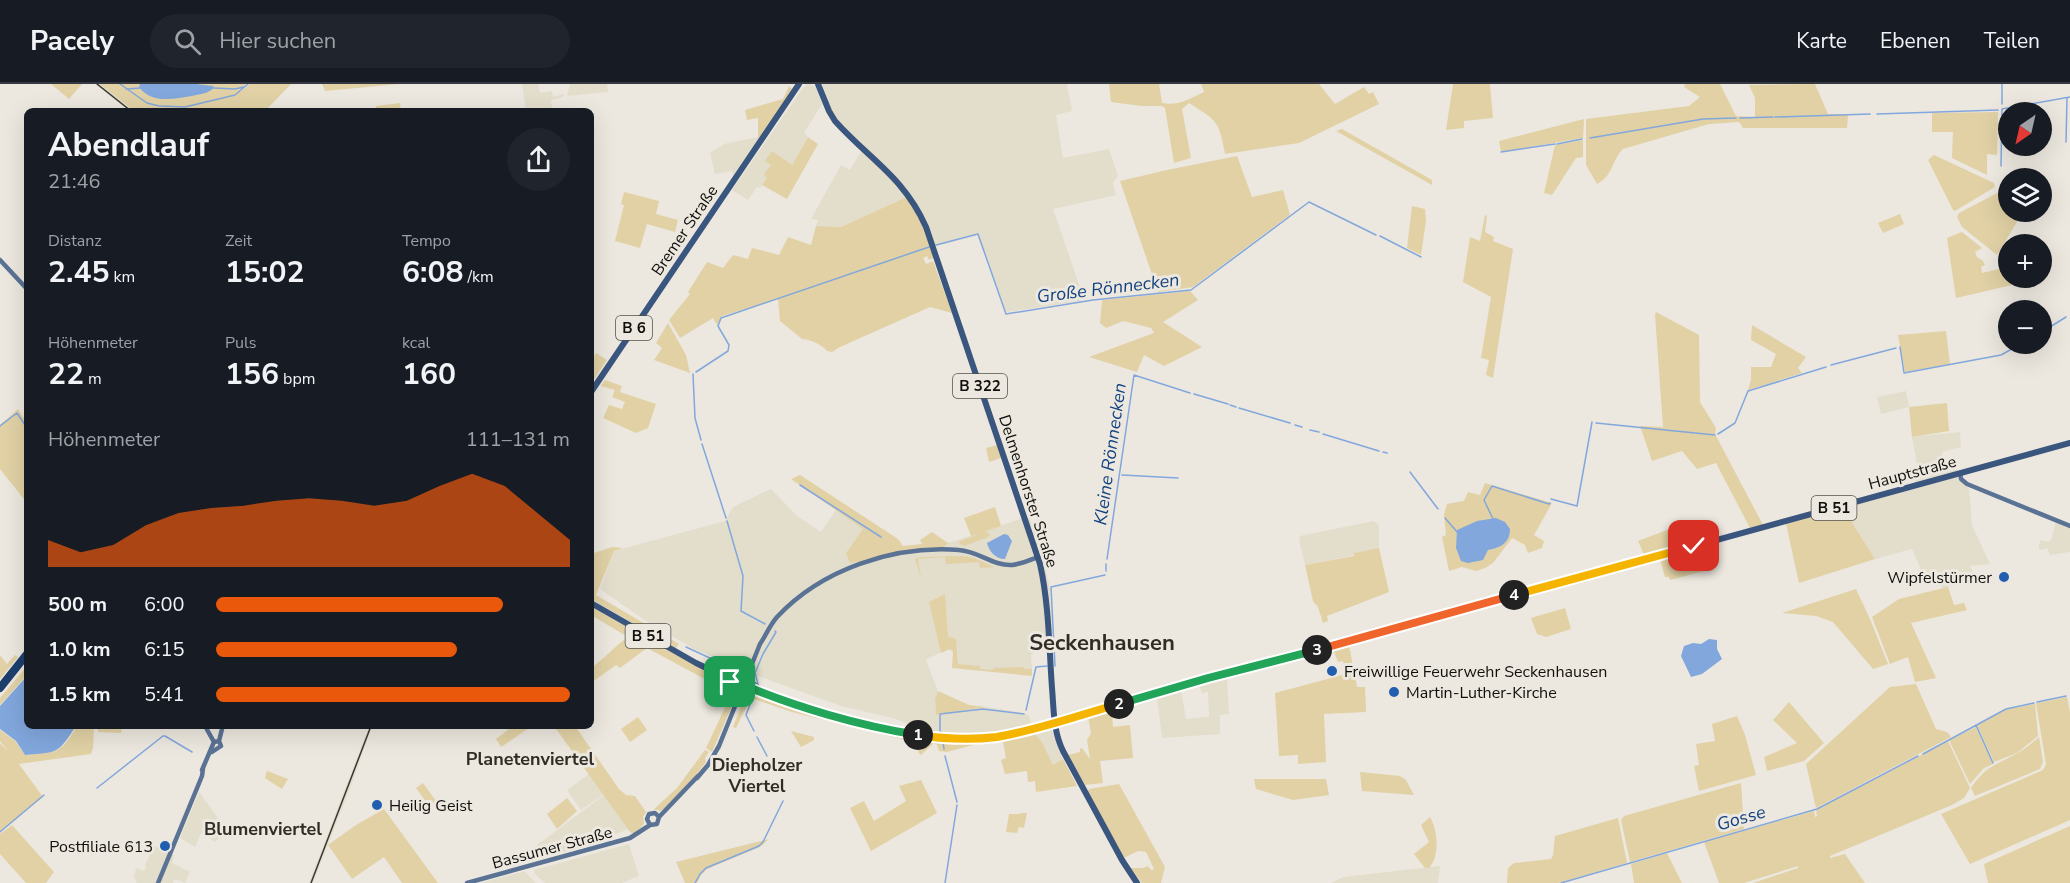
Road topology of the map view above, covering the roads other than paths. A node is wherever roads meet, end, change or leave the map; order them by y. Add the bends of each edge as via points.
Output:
1 (799, 84) edge
2 (817, 85) edge
3 (0, 260) edge
4 (24, 286) edge
5 (594, 388) edge
6 (2070, 443) edge
7 (1960, 474) junction
8 (2070, 526) edge
9 (1035, 550) junction
10 (1039, 559) junction
11 (1030, 560) junction
12 (848, 569) junction
13 (594, 605) edge
14 (24, 658) edge
15 (719, 674) junction
16 (747, 674) junction
17 (734, 680) junction
18 (743, 684) junction
19 (0, 688) edge
20 (756, 689) junction
21 (739, 694) junction
22 (1053, 702) junction
23 (1056, 712) junction
24 (1068, 718) junction
25 (1056, 722) junction
26 (1044, 726) junction
27 (207, 729) edge
28 (223, 729) edge
29 (1057, 735) junction
30 (216, 744) junction
31 (658, 815) junction
32 (649, 823) junction
33 (159, 883) edge
34 (467, 883) edge
35 (1137, 883) edge

1 - 5 main road, Bremer Straße / B 6
2 - 9 main road, Delmenhorster Straße / B 322 via 835,121 890,172 922,219
3 - 4 street
6 - 7 main road, Hauptstraße / B 51
7 - 8 street via 1967,484
7 - 24 main road, Hauptstraße / B 51
9 - 10 main road, Delmenhorster Straße / B 322
9 - 11 street
10 - 11 street
10 - 12 street via 1009,567 970,554 949,552 895,557
10 - 22 main road, Delmenhorster Straße / B 322 via 1045,585
11 - 12 street via 1002,564 968,551 949,550 891,555
12 - 16 street via 812,587 784,611 760,644
13 - 15 main road, B 51
14 - 19 highway
15 - 17 main road, B 51
15 - 21 main road, B 51 via 734,684
16 - 17 street
16 - 18 street
16 - 20 main road
17 - 18 main road, B 51
18 - 20 main road, B 51
18 - 21 street
20 - 21 street
20 - 26 main road, B 51 via 850,720 936,737 995,737
21 - 31 street via 717,745 697,778
22 - 23 main road, Delmenhorster Straße / B 322
22 - 25 main road, Delmenhorster Straße / B 322
23 - 24 main road
23 - 25 main road, Delmenhorster Straße / B 322
24 - 25 main road, B 51
25 - 26 main road, B 51
25 - 29 main road, Delmenhorster Straße / B 322
26 - 29 main road
27 - 30 street
28 - 30 street
29 - 35 main road, Delmenhorster Straße / B 322
30 - 33 street via 202,769
31 - 32 street via 650,814
31 - 32 street via 657,824
32 - 34 street, Bassumer Straße via 622,840

